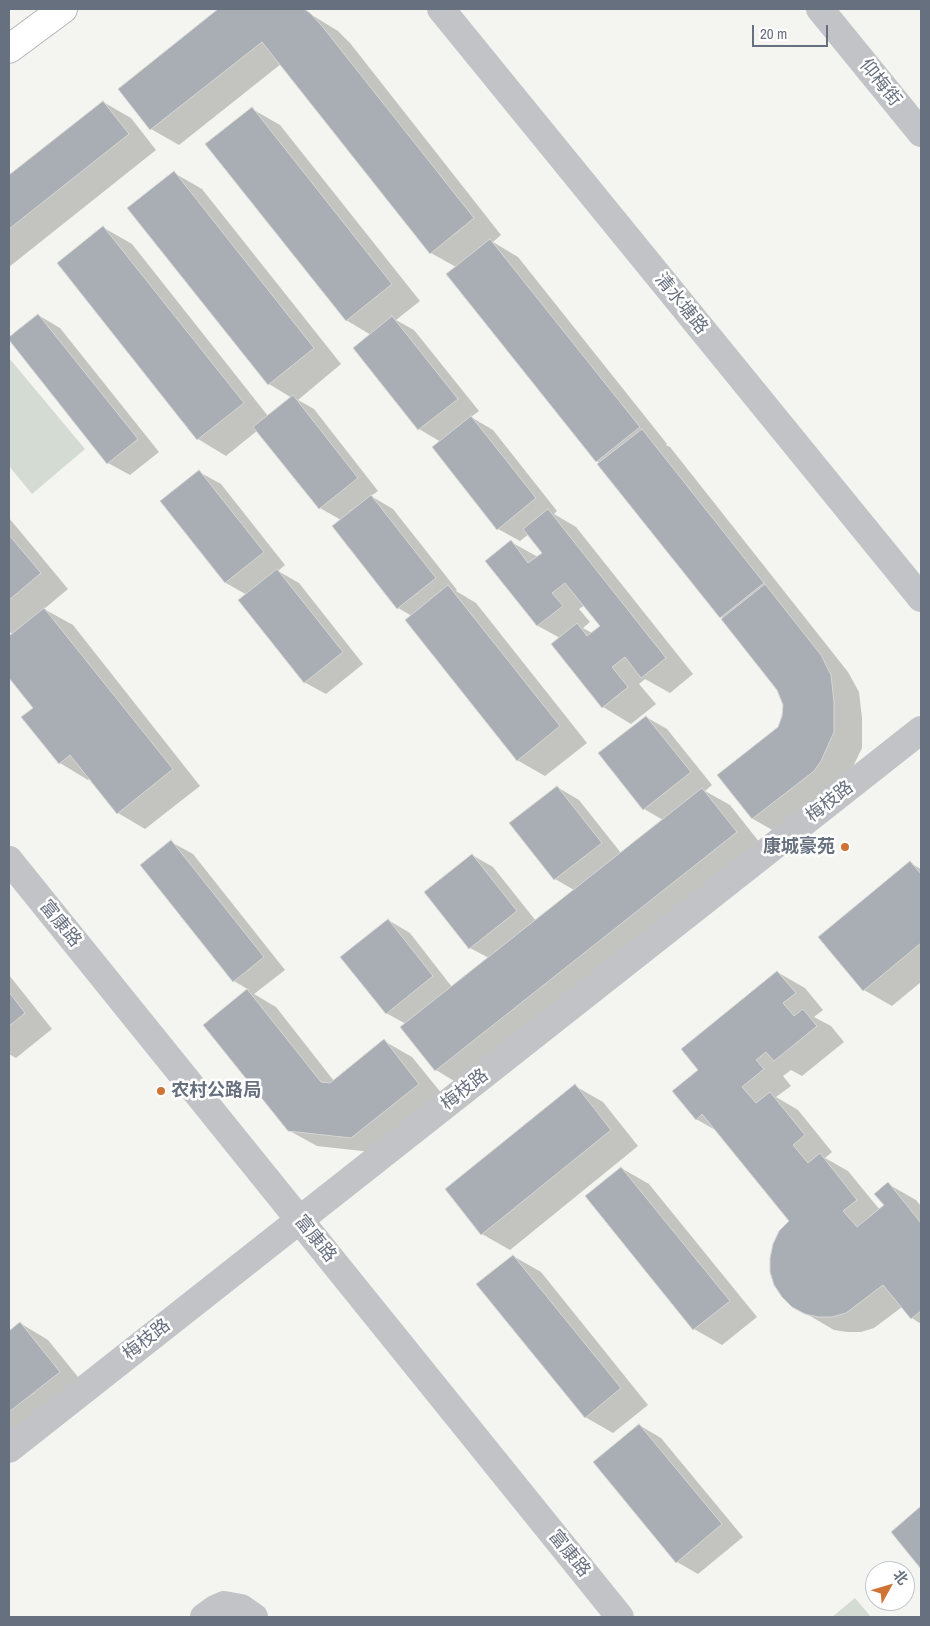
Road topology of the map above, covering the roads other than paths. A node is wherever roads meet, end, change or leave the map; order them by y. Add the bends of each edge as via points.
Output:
1 (63, 9) edge
2 (441, 9) edge
3 (820, 9) edge
4 (9, 48) edge
5 (921, 133) edge
6 (921, 598) edge
7 (921, 730) edge
8 (9, 860) edge
9 (300, 1220) junction
10 (9, 1449) edge
11 (204, 1617) edge
12 (254, 1617) edge
13 (620, 1617) edge

1 - 4 main road
2 - 6 street, 清水塘路
3 - 5 street, 仰梅街
7 - 9 street, 梅枝路
8 - 9 street, 富康路
9 - 10 street, 梅枝路
9 - 13 street, 富康路
11 - 12 street via 224,1605 241,1608

